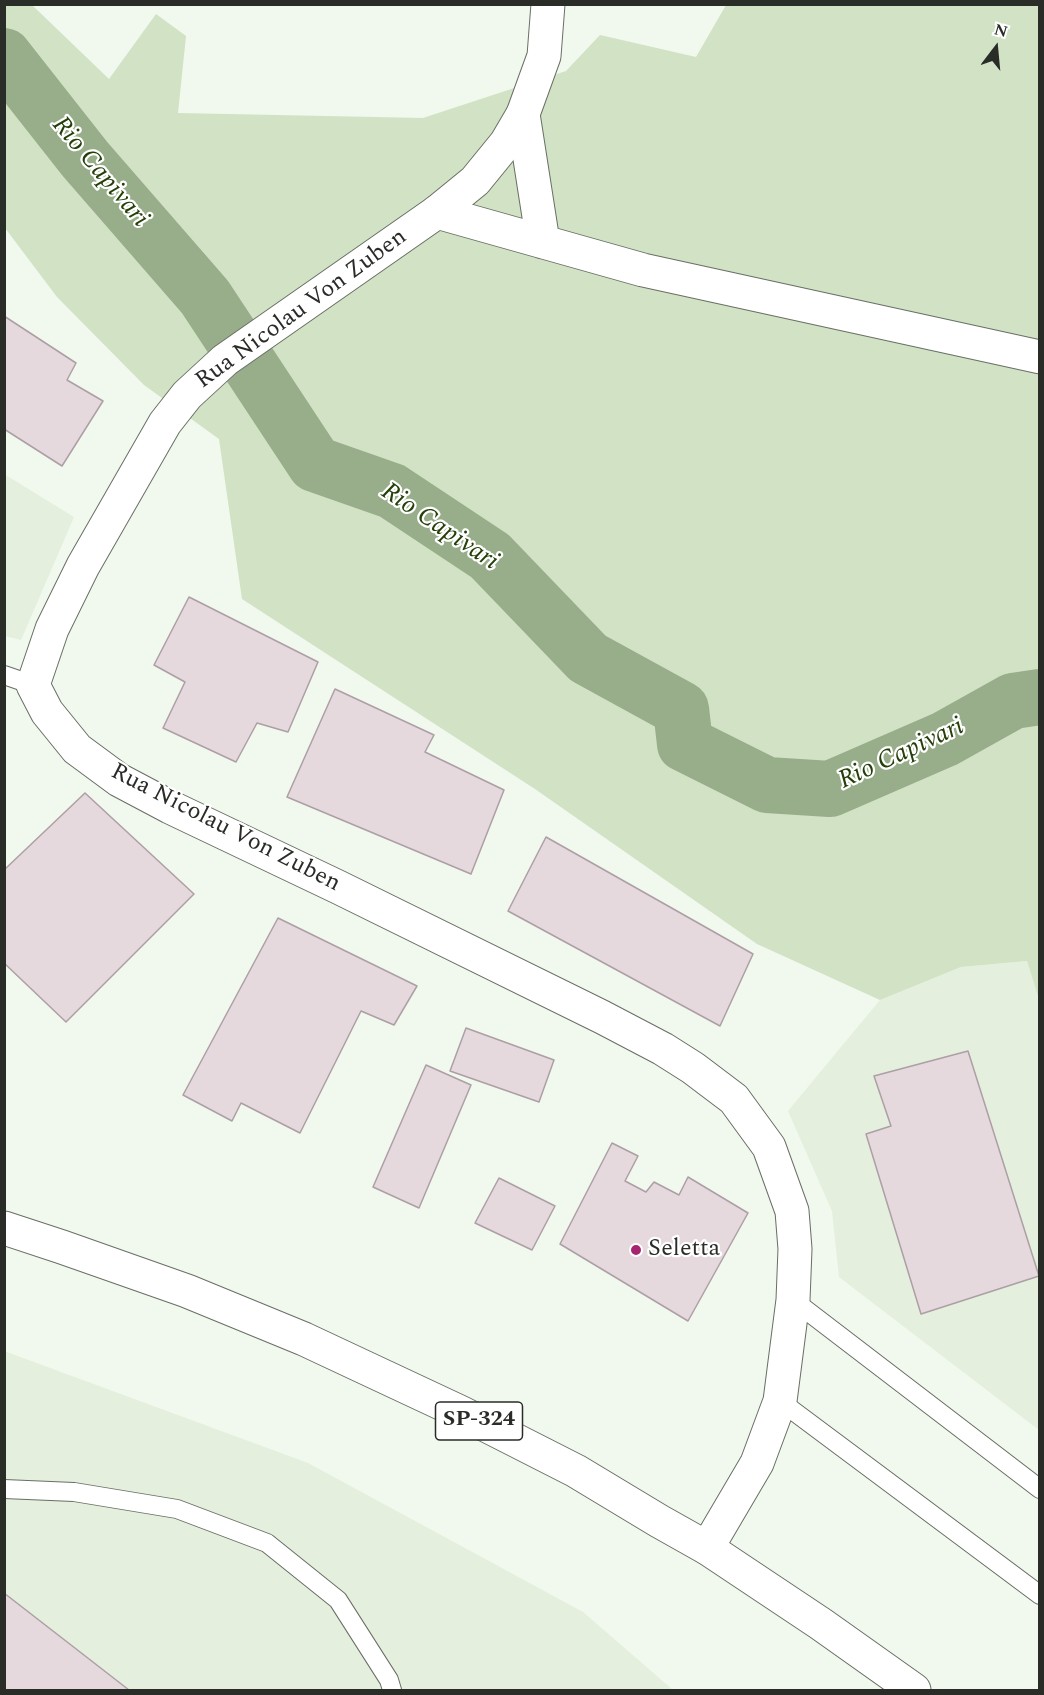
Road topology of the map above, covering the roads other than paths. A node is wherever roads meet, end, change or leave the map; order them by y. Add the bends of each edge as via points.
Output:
1 (548, 4) edge
2 (523, 114) junction
3 (436, 212) junction
4 (543, 242) junction
5 (1040, 357) edge
6 (19, 680) edge
7 (4, 1228) edge
8 (794, 1300) junction
9 (780, 1401) junction
10 (4, 1489) edge
11 (1040, 1489) edge
12 (706, 1548) junction
13 (1040, 1594) edge
14 (392, 1690) edge
15 (914, 1690) edge

1 - 2 main road, Rua Nicolau Von Zuben via 544,56
2 - 3 main road, Rua Nicolau Von Zuben via 475,182
2 - 4 main road
3 - 4 main road
3 - 6 main road, Rua Nicolau Von Zuben via 225,360 187,395 147,452 52,629
4 - 5 main road via 643,270
6 - 8 main road, Rua Nicolau Von Zuben via 77,749 120,780 602,1017 663,1049 734,1099 769,1147 792,1211
7 - 12 main road, SP-324 via 187,1291 304,1339 565,1466
8 - 9 main road, Rua Nicolau Von Zuben
8 - 11 lane
9 - 12 main road, Rua Nicolau Von Zuben via 757,1463
9 - 13 lane
10 - 14 lane via 74,1492 177,1509 267,1543 338,1600
12 - 15 main road, SP-324

